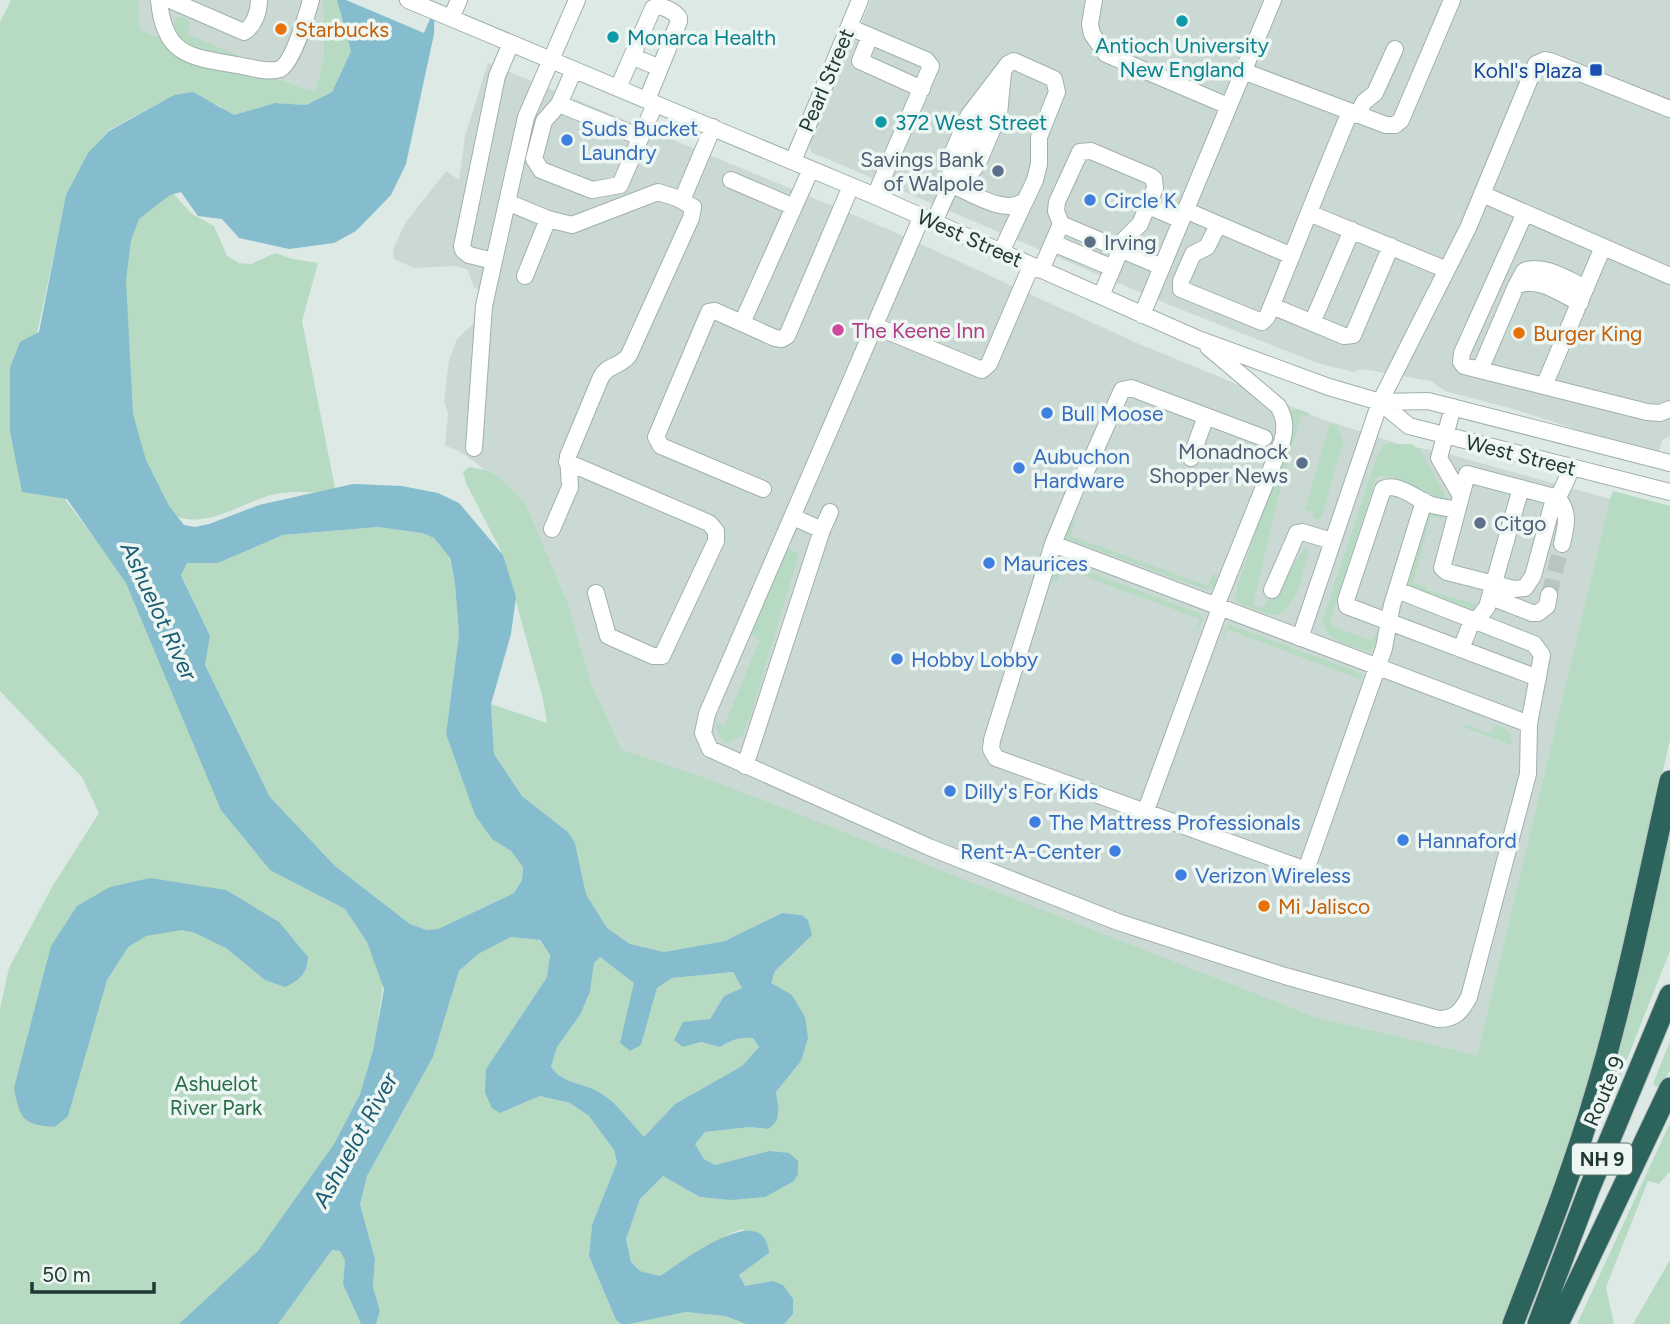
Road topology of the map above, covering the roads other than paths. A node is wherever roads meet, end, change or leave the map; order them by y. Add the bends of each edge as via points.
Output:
1 (159, 0) edge
2 (170, 0) edge
3 (259, 0) edge
4 (311, 0) edge
5 (408, 0) edge
6 (459, 0) edge
7 (577, 0) edge
8 (860, 0) edge
9 (1094, 0) edge
10 (1273, 0) edge
11 (1452, 0) edge
12 (451, 18) junction
13 (849, 27) junction
14 (870, 36) junction
15 (511, 43) junction
16 (635, 49) junction
17 (1395, 49) dead end
18 (551, 60) junction
19 (660, 68) junction
20 (574, 70) junction
21 (1243, 71) junction
22 (1003, 73) junction
23 (618, 88) junction
24 (922, 89) junction
25 (651, 102) junction
26 (559, 104) junction
27 (1228, 106) junction
28 (1670, 109) edge
29 (1353, 113) junction
30 (713, 127) junction
31 (640, 138) junction
32 (793, 161) junction
33 (811, 169) junction
34 (731, 180) dead end
35 (951, 184) junction
36 (851, 186) junction
37 (1482, 194) junction
38 (875, 196) junction
39 (682, 200) junction
40 (1026, 200) junction
41 (507, 202) junction
42 (1507, 205) junction
43 (1148, 206) junction
44 (793, 207) junction
45 (1309, 212) junction
46 (1525, 213) junction
47 (1183, 215) junction
48 (548, 219) junction
49 (928, 219) junction
50 (1218, 225) junction
51 (1057, 228) junction
52 (1468, 228) junction
53 (1352, 230) junction
54 (1391, 246) junction
55 (1603, 247) junction
56 (1002, 252) junction
57 (1118, 254) junction
58 (1292, 256) junction
59 (494, 261) junction
60 (1162, 267) junction
61 (1036, 268) junction
62 (1447, 270) junction
63 (1670, 275) edge
64 (525, 276) dead end
65 (1583, 295) junction
66 (1101, 296) junction
67 (1272, 306) junction
68 (1142, 315) junction
69 (742, 323) junction
70 (1312, 323) junction
71 (875, 326) junction
72 (1198, 338) junction
73 (1480, 370) junction
74 (1544, 386) junction
75 (1380, 402) junction
76 (1453, 407) junction
77 (1670, 409) edge
78 (1206, 416) junction
79 (1444, 436) junction
80 (1264, 438) dead end
81 (474, 448) dead end
82 (1191, 458) dead end
83 (567, 462) junction
84 (1670, 463) edge
85 (1571, 468) junction
86 (1521, 488) junction
87 (763, 489) dead end
88 (1670, 492) edge
89 (1558, 498) junction
90 (1424, 501) junction
91 (1459, 503) junction
92 (830, 512) dead end
93 (793, 517) junction
94 (552, 529) dead end
95 (822, 530) junction
96 (1332, 541) junction
97 (1053, 544) junction
98 (1562, 544) tunnel mouth
99 (1272, 590) dead end
100 (1397, 590) junction
101 (1493, 591) junction
102 (596, 593) dead end
103 (1549, 595) tunnel mouth
104 (1218, 607) junction
105 (1472, 621) junction
106 (1389, 622) junction
107 (1300, 638) junction
108 (1461, 649) junction
109 (1378, 667) junction
110 (1538, 678) junction
111 (1529, 724) junction
112 (745, 766) junction
113 (1670, 781) edge
114 (1146, 814) junction
115 (1670, 995) edge
116 (1670, 1088) edge
117 (1513, 1324) edge
118 (1538, 1324) edge
119 (1558, 1324) edge

1 - 4 street via 164,25 185,54 277,70 288,59
2 - 3 street via 244,32 257,14
5 - 12 street, West Street
6 - 12 street
7 - 18 street
8 - 13 street, Pearl Street
9 - 27 street via 1092,34 1106,54
10 - 21 street
11 - 29 street via 1401,120 1391,126
12 - 15 street, West Street
13 - 14 street
13 - 32 street, Pearl Street
14 - 24 street via 931,63
14 - 24 street via 860,61
15 - 18 street, West Street
15 - 59 street via 497,76 462,246 470,255
16 - 19 street via 636,58
16 - 19 street via 653,8 676,14 679,21
16 - 23 street
17 - 29 street via 1375,93
18 - 20 street, West Street
18 - 41 street via 526,117
19 - 25 street
20 - 23 street, West Street
20 - 26 street
21 - 27 street
21 - 29 street
22 - 35 street via 969,115 950,159
22 - 35 street via 999,114 977,165
22 - 40 street via 1014,61 1048,75 1057,84 1037,145 1037,172
23 - 25 street, West Street
24 - 38 street
25 - 30 street, West Street
25 - 31 street
26 - 31 street
26 - 31 street via 544,121 534,159 541,170 592,190 620,186
27 - 47 street
28 - 37 street via 1550,61 1539,62
29 - 45 street
30 - 32 street, West Street
30 - 39 street
32 - 33 street, West Street
33 - 36 street, West Street
33 - 44 street
34 - 44 street
35 - 40 street via 1005,207
35 - 49 street
36 - 38 street, West Street
36 - 69 street via 787,336 775,338
37 - 42 street
37 - 52 street
38 - 49 street, West Street
39 - 48 street via 658,192 577,225
39 - 83 street via 693,207 691,218 629,355 604,373
40 - 56 street
41 - 48 street
41 - 59 street
42 - 46 street
42 - 52 street
43 - 47 street
43 - 51 street via 1154,179 1085,150 1077,155 1057,202
43 - 57 street
44 - 69 street
45 - 53 street
45 - 58 street
46 - 55 street
46 - 73 street via 1462,353 1464,366
47 - 50 street
47 - 60 street
48 - 64 street
49 - 56 street, West Street
49 - 71 street
50 - 58 street
50 - 67 street via 1207,247 1193,254 1181,289 1259,322 1266,320
51 - 57 street
51 - 57 street
51 - 61 street
52 - 62 street
53 - 54 street
53 - 70 street
54 - 62 street
54 - 70 street via 1353,335
55 - 63 street
55 - 65 street
56 - 61 street, West Street
57 - 60 street
57 - 66 street
58 - 67 street
59 - 81 street via 481,326
60 - 68 street
61 - 66 street, West Street
61 - 71 street via 982,370
62 - 75 street
65 - 73 street via 1534,282 1517,286
65 - 74 street
66 - 68 street, West Street
67 - 70 street
68 - 72 street, West Street
69 - 87 street via 715,311 706,316 656,438 660,446
71 - 93 street
72 - 75 street, West Street
72 - 104 street via 1268,397 1284,416 1285,429
73 - 74 street
74 - 77 street via 1647,412
75 - 76 street, West Street via 1428,401
75 - 79 street, West Street via 1409,426
75 - 96 street
76 - 79 street
76 - 84 street, West Street
78 - 80 street
78 - 82 street
78 - 97 street via 1131,388 1122,390
79 - 85 street, West Street
79 - 91 street via 1440,462
83 - 94 street via 570,487
83 - 102 street via 709,523 716,531 716,541 663,656 608,636
85 - 88 street, West Street
85 - 89 street
86 - 89 street
86 - 91 street via 1471,474
86 - 101 street
89 - 98 street via 1568,520
89 - 101 street via 1530,583 1518,590
90 - 91 street
90 - 100 street
90 - 106 street via 1389,487 1383,489 1346,600 1346,606
91 - 101 street via 1444,571
92 - 95 street
93 - 95 street
93 - 112 street via 704,724 709,749
95 - 112 street
96 - 99 street via 1297,533
96 - 107 street
97 - 104 street
97 - 114 street via 992,740 992,754
100 - 105 street
100 - 106 street
101 - 103 street via 1532,613 1547,606
101 - 105 street via 1484,612
104 - 107 street
104 - 114 street
105 - 108 street
105 - 110 street via 1538,647 1542,655
106 - 108 street
106 - 109 street
107 - 109 street
108 - 110 street
109 - 111 street
109 - 114 street via 1306,870
110 - 111 street
111 - 112 street via 1528,774 1469,996 1449,1019 1298,980 1118,922 929,847
113 - 117 highway via 1598,1088
115 - 118 highway, Route 9 / NH 9
116 - 119 highway

